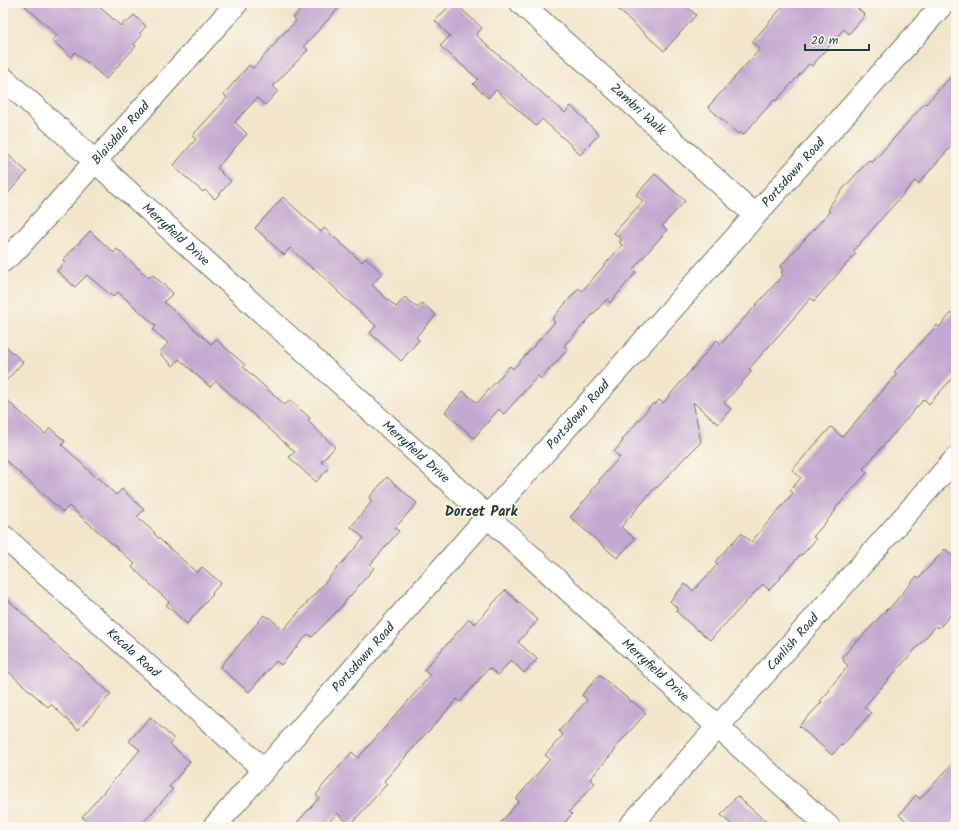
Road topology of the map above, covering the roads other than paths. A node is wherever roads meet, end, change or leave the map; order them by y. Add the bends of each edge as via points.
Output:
1 (238, 3) edge
2 (521, 3) edge
3 (944, 3) edge
4 (3, 78) edge
5 (95, 161) junction
6 (755, 215) junction
7 (3, 262) edge
8 (956, 458) edge
9 (488, 517) junction
10 (3, 536) edge
11 (717, 727) junction
12 (264, 770) junction
13 (214, 827) edge
14 (629, 827) edge
15 (829, 827) edge

1 - 5 street, Blaisdale Road
2 - 6 street, Zambri Walk
3 - 6 street, Portsdown Road
4 - 5 street, Merryfield Drive
5 - 7 street, Blaisdale Road
5 - 9 street, Merryfield Drive
6 - 9 street, Portsdown Road
8 - 11 street, Canlish Road
9 - 11 street, Merryfield Drive
9 - 12 street, Portsdown Road
10 - 12 street, Kecala Road
11 - 14 street, Canlish Road
11 - 15 street, Merryfield Drive
12 - 13 street, Portsdown Road

